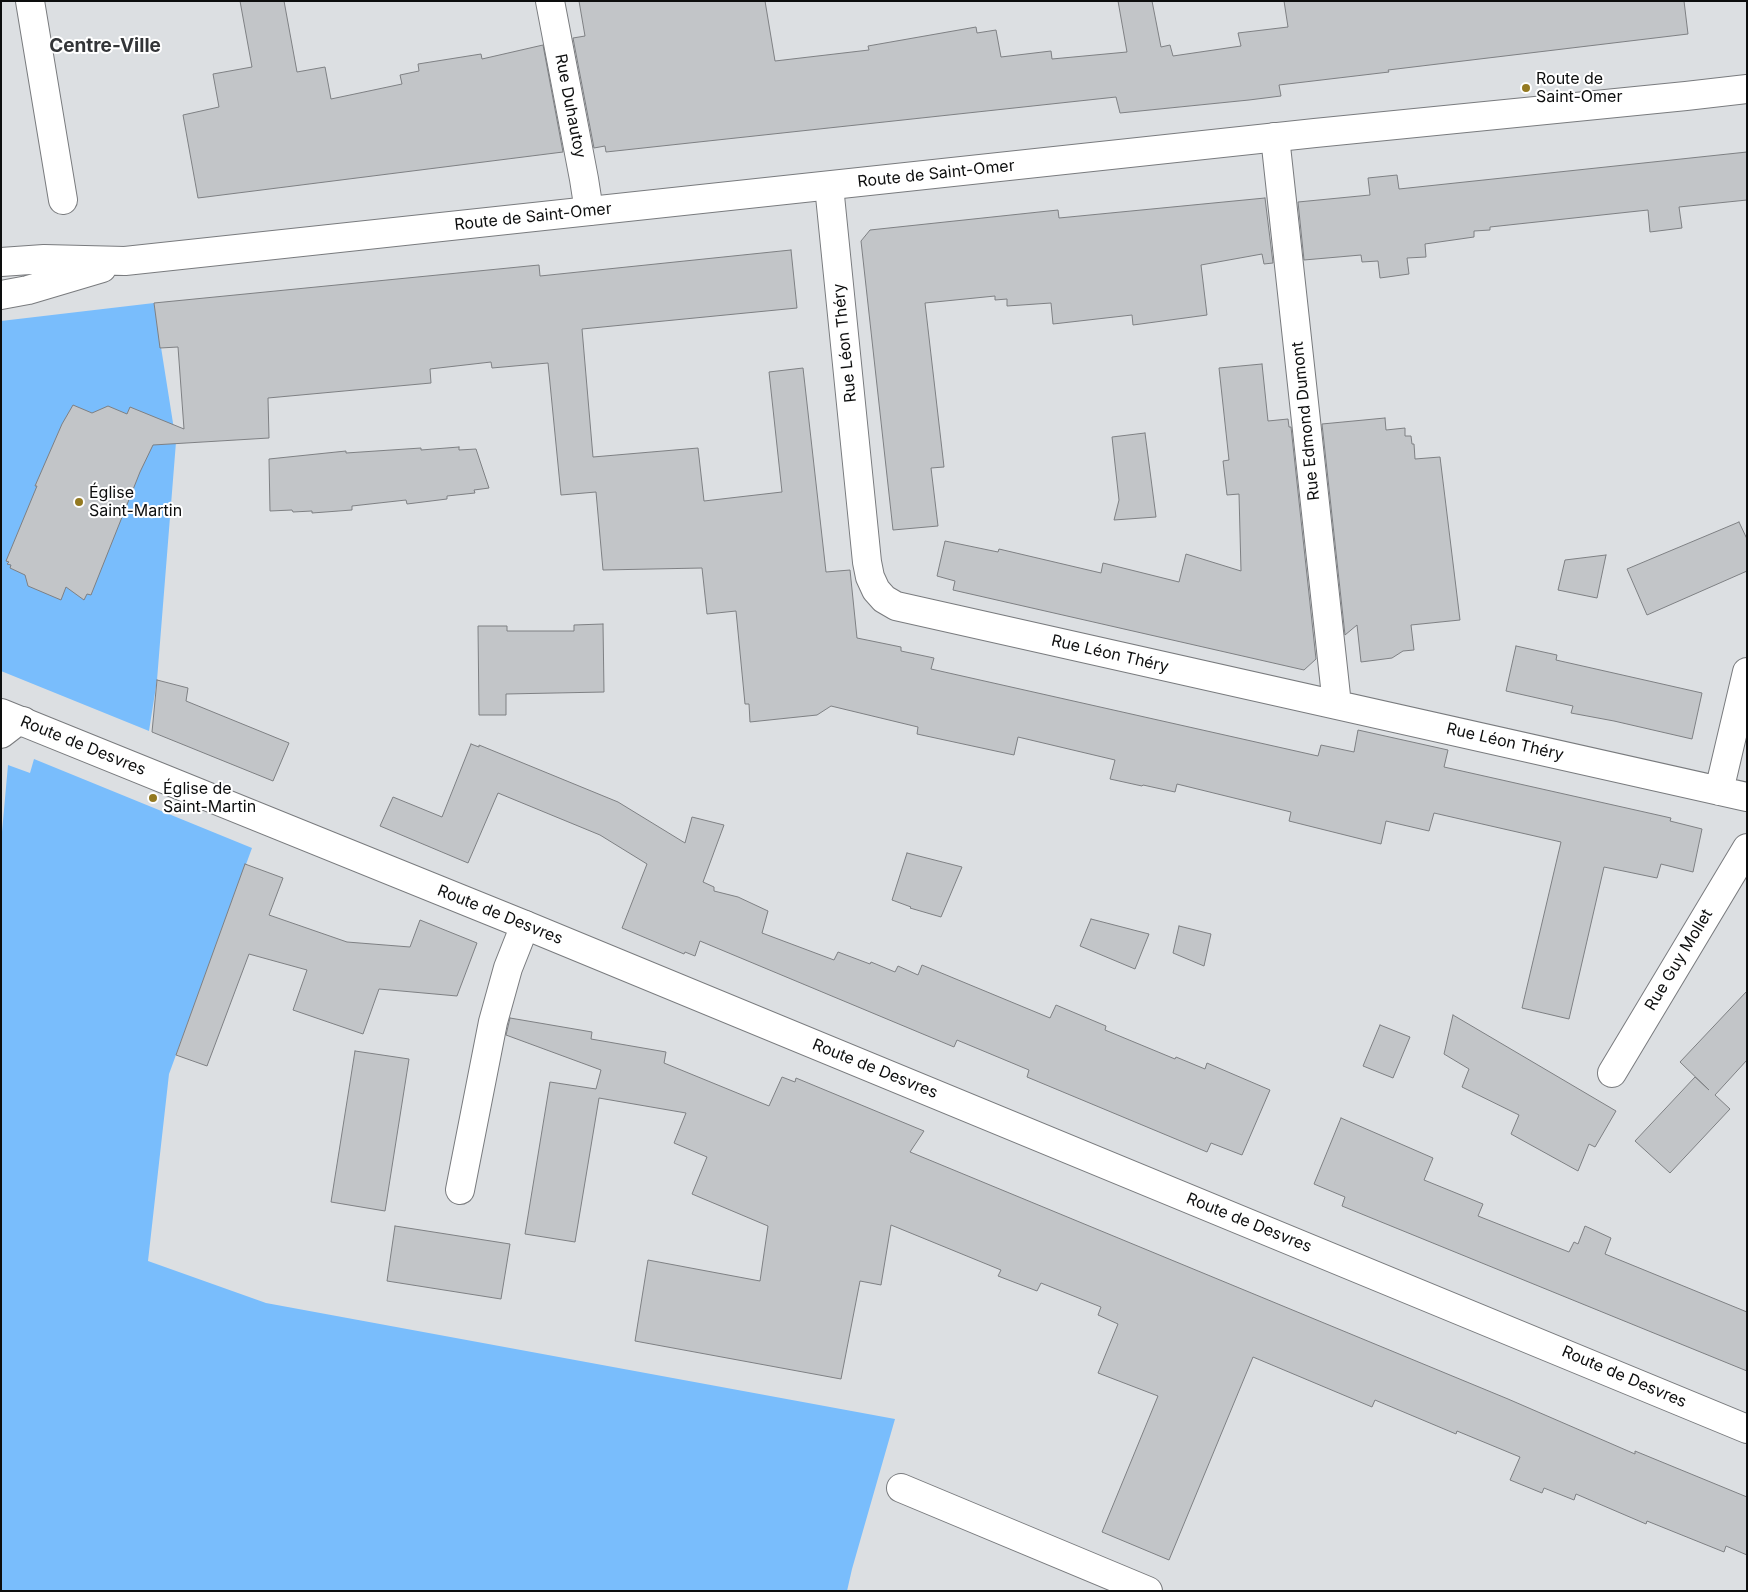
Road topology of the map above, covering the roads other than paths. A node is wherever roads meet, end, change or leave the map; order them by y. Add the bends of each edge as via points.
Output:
1 (30, 1) edge
2 (550, 1) edge
3 (1747, 89) edge
4 (1275, 137) junction
5 (829, 186) junction
6 (63, 200) dead end
7 (589, 211) junction
8 (125, 261) junction
9 (1, 262) edge
10 (1, 295) edge
11 (1747, 672) edge
12 (1337, 705) junction
13 (8, 723) edge
14 (1719, 791) junction
15 (1747, 797) edge
16 (1747, 848) edge
17 (525, 925) junction
18 (1612, 1072) dead end
19 (460, 1190) dead end
20 (1747, 1429) edge
21 (901, 1488) dead end
22 (1148, 1591) edge

1 - 6 street
2 - 7 street, Rue Duhautoy
3 - 4 street, Route de Saint-Omer
4 - 5 street, Route de Saint-Omer
4 - 12 street, Rue Edmond Dumont
5 - 7 street, Route de Saint-Omer
5 - 12 street, Rue Léon Théry via 867,562 870,577 884,599 896,606
7 - 8 street, Route de Saint-Omer
8 - 9 street, Route de Saint-Omer via 44,259
8 - 10 street, Route de Saint-Omer
11 - 14 street
12 - 14 street, Rue Léon Théry
13 - 17 street, Route de Desvres
14 - 15 street, Rue Léon Théry
16 - 18 street, Rue Guy Mollet
17 - 19 street via 508,968 493,1022
17 - 20 street, Route de Desvres
21 - 22 street

